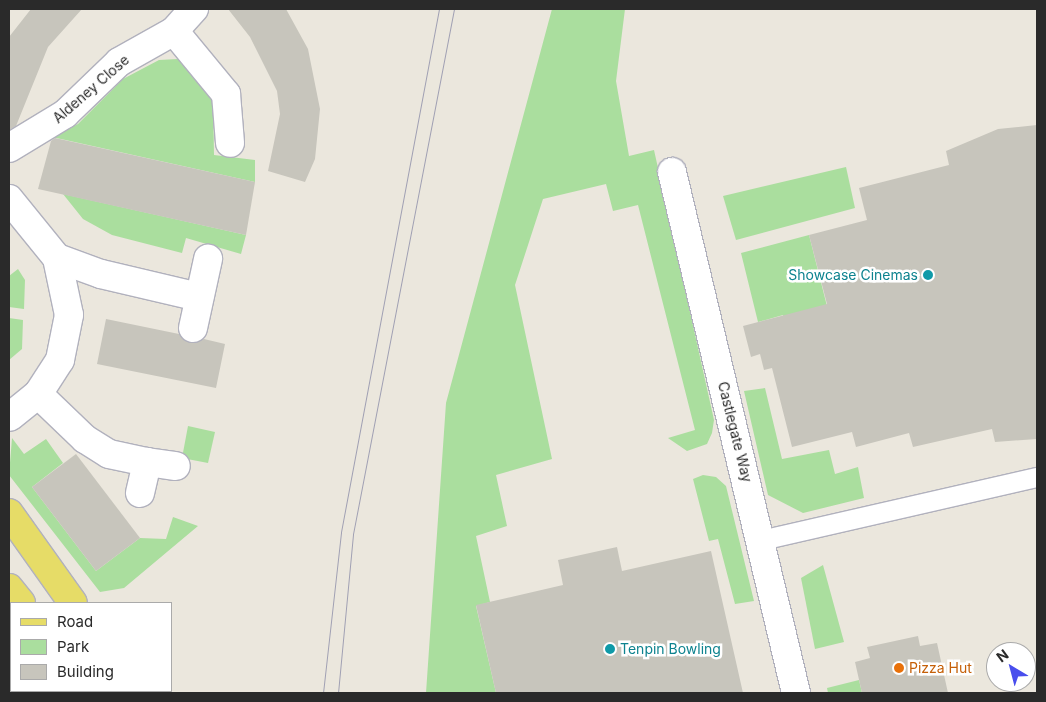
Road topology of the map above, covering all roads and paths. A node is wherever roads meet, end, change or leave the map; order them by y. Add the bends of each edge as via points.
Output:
1 (194, 9) edge
2 (174, 31) junction
3 (230, 143) dead end
4 (9, 148) edge
5 (672, 172) dead end
6 (9, 198) edge
7 (57, 258) junction
8 (208, 259) dead end
9 (199, 297) junction
10 (194, 328) dead end
11 (38, 394) junction
12 (10, 417) dead end
13 (147, 462) junction
14 (176, 466) dead end
15 (1037, 477) edge
16 (140, 493) dead end
17 (9, 513) edge
18 (761, 540) junction
19 (9, 588) edge
20 (20, 602) edge
21 (72, 602) edge
22 (796, 693) edge

1 - 2 street, Aldeney Close
2 - 3 street via 226,94
2 - 4 street, Aldeney Close via 118,62 65,114
5 - 18 street, Castlegate Way
6 - 7 street
7 - 9 street via 101,274
7 - 11 street via 68,315 60,360
8 - 9 street
9 - 10 street
11 - 12 street
11 - 13 street via 85,439 109,454
13 - 14 street
13 - 16 street
15 - 18 lane
17 - 21 main road
18 - 22 street, Castlegate Way
19 - 20 main road

